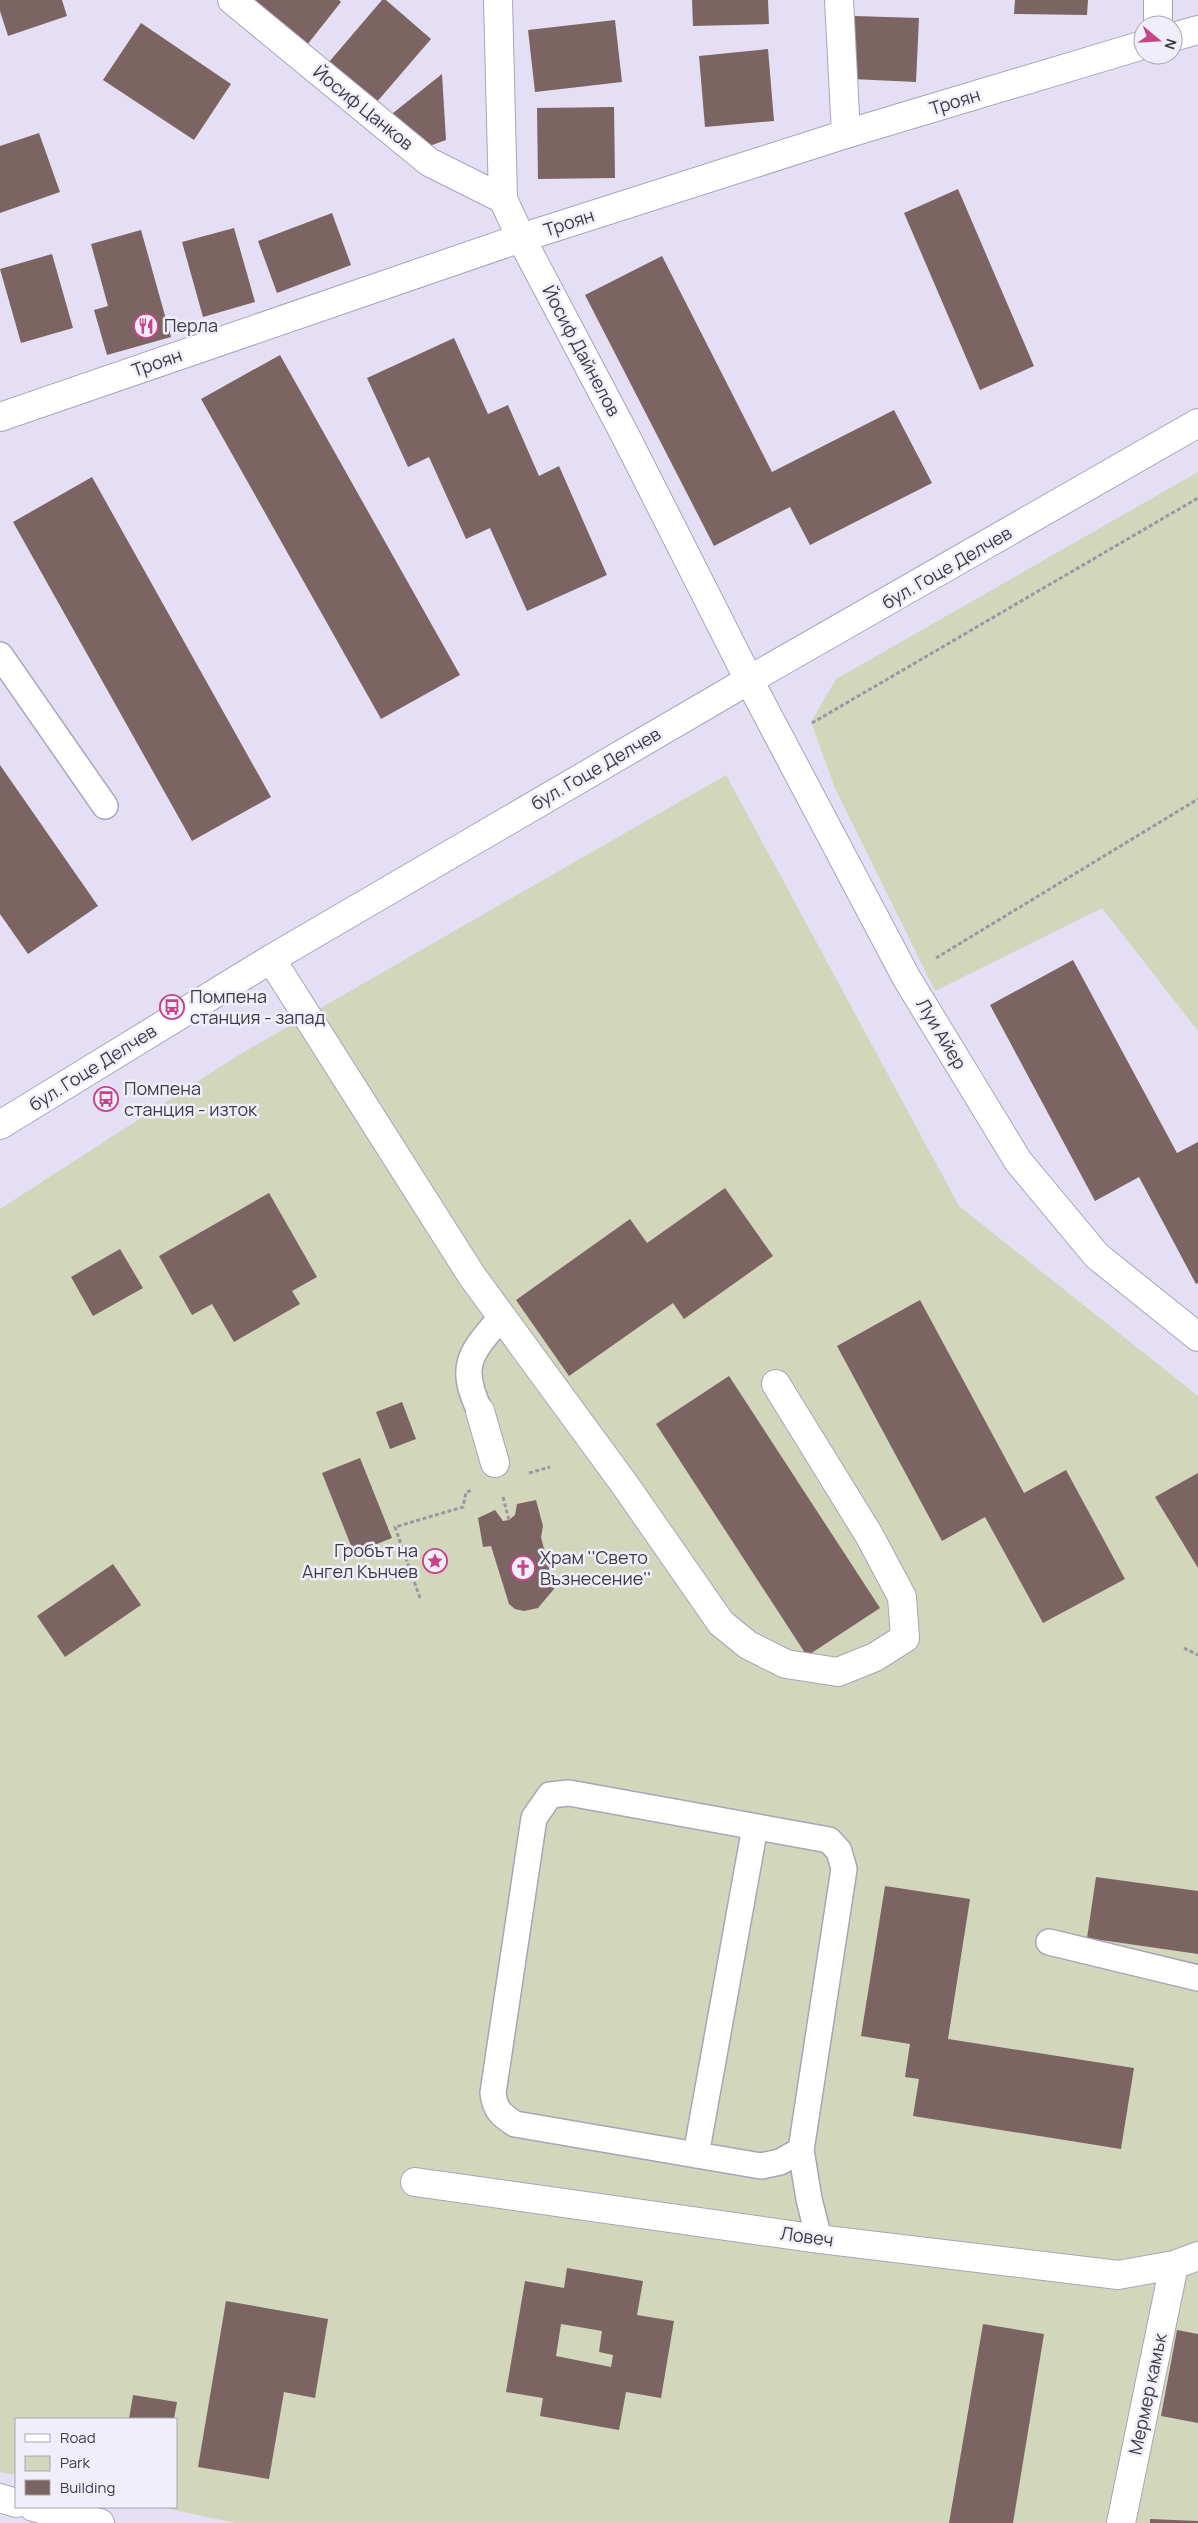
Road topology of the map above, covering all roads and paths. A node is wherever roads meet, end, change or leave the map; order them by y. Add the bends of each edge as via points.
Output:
1 (232, 0) edge
2 (498, 0) edge
3 (839, 0) edge
4 (1158, 0) edge
5 (1158, 15) edge
6 (1198, 30) edge
7 (1183, 34) edge
8 (1133, 48) edge
9 (846, 134) junction
10 (503, 200) junction
11 (520, 238) junction
12 (0, 416) edge
13 (1198, 423) edge
14 (1198, 498) edge
15 (0, 655) edge
16 (749, 680) junction
17 (781, 741) junction
18 (1198, 799) edge
19 (105, 806) dead end
20 (271, 959) junction
21 (906, 976) junction
22 (0, 1125) edge
23 (502, 1316) junction
24 (1198, 1337) edge
25 (776, 1384) dead end
26 (480, 1411) joint
27 (495, 1463) dead end
28 (466, 1492) dead end
29 (420, 1598) dead end
30 (1184, 1648) dead end
31 (1198, 1654) edge
32 (755, 1827) junction
33 (1049, 1942) dead end
34 (1198, 1978) edge
35 (801, 2150) junction
36 (696, 2155) junction
37 (415, 2182) dead end
38 (818, 2239) junction
39 (1186, 2261) edge
40 (0, 2498) edge
41 (15, 2502) edge
42 (37, 2508) edge
43 (100, 2523) edge
44 (1122, 2523) edge

1 - 10 street, Йосиф Цанков via 430,162
2 - 10 street, Йосиф Дайнелов
3 - 9 street
4 - 5 street
6 - 7 street
8 - 9 street, Троян
9 - 11 street, Троян
10 - 11 street, Йосиф Дайнелов
11 - 12 street, Троян
11 - 16 street, Йосиф Дайнелов via 624,433
13 - 16 street, бул. Гоце Делчев
14 - 17 path
15 - 19 lane
16 - 17 street, Луи Айер
16 - 20 street, бул. Гоце Делчев
17 - 21 street, Луи Айер
18 - 21 path
20 - 22 street, бул. Гоце Делчев
20 - 23 street via 472,1276
21 - 24 street, Луи Айер via 1018,1161 1097,1256
23 - 25 street via 626,1485 721,1624 748,1645 786,1664 838,1672 875,1657 905,1638 902,1597 869,1535
23 - 26 lane via 472,1352 468,1378
26 - 27 street
28 - 29 path via 463,1506 395,1527
30 - 31 path
32 - 35 lane via 829,1840 839,1851 844,1869
32 - 36 lane
32 - 36 lane via 569,1793 550,1796 534,1818 493,2093 495,2106 502,2116 515,2124
33 - 34 lane
35 - 36 lane via 780,2162 761,2166
35 - 38 lane
37 - 38 street, Ловеч
38 - 39 street, Ловеч via 1118,2275
39 - 44 street, Мермер камък
40 - 41 street
42 - 43 street

